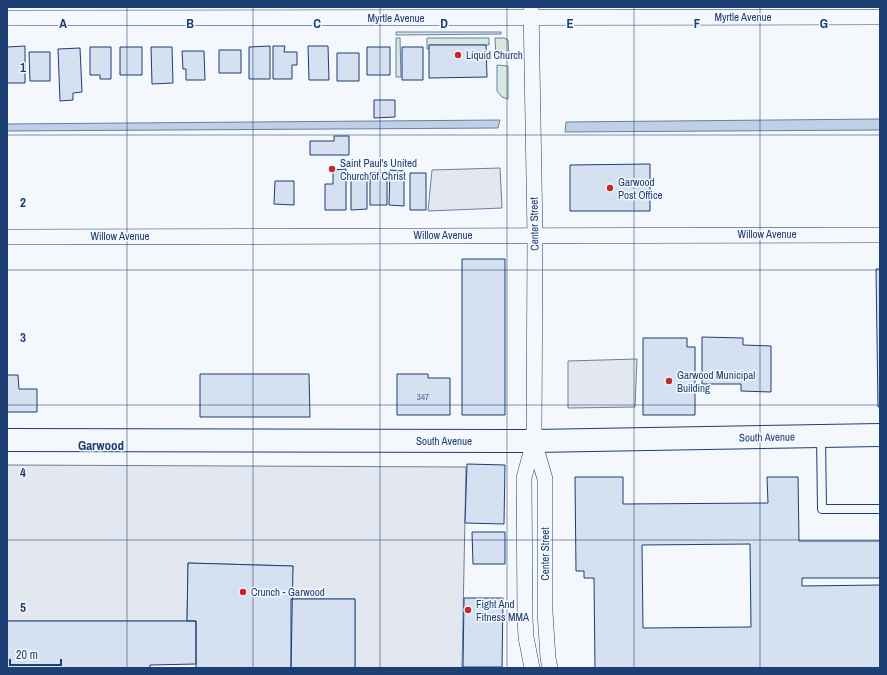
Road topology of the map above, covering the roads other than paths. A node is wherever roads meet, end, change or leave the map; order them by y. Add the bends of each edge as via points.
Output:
1 (531, 12) edge
2 (880, 17) edge
3 (7, 18) edge
4 (535, 234) junction
5 (880, 234) edge
6 (7, 236) edge
7 (880, 435) edge
8 (821, 436) junction
9 (7, 440) edge
10 (534, 440) junction
11 (880, 508) edge
12 (532, 668) edge
13 (550, 668) edge

1 - 2 street, Myrtle Avenue
1 - 3 street, Myrtle Avenue via 393,18
1 - 4 street, Center Street
4 - 5 street, Willow Avenue
4 - 6 street, Willow Avenue
4 - 10 street, Center Street
7 - 8 main road, South Avenue
8 - 10 main road, South Avenue
8 - 11 lane via 822,509
9 - 10 main road, South Avenue
10 - 12 street, Center Street via 524,478 526,624
10 - 13 street, Center Street via 545,479 545,612

